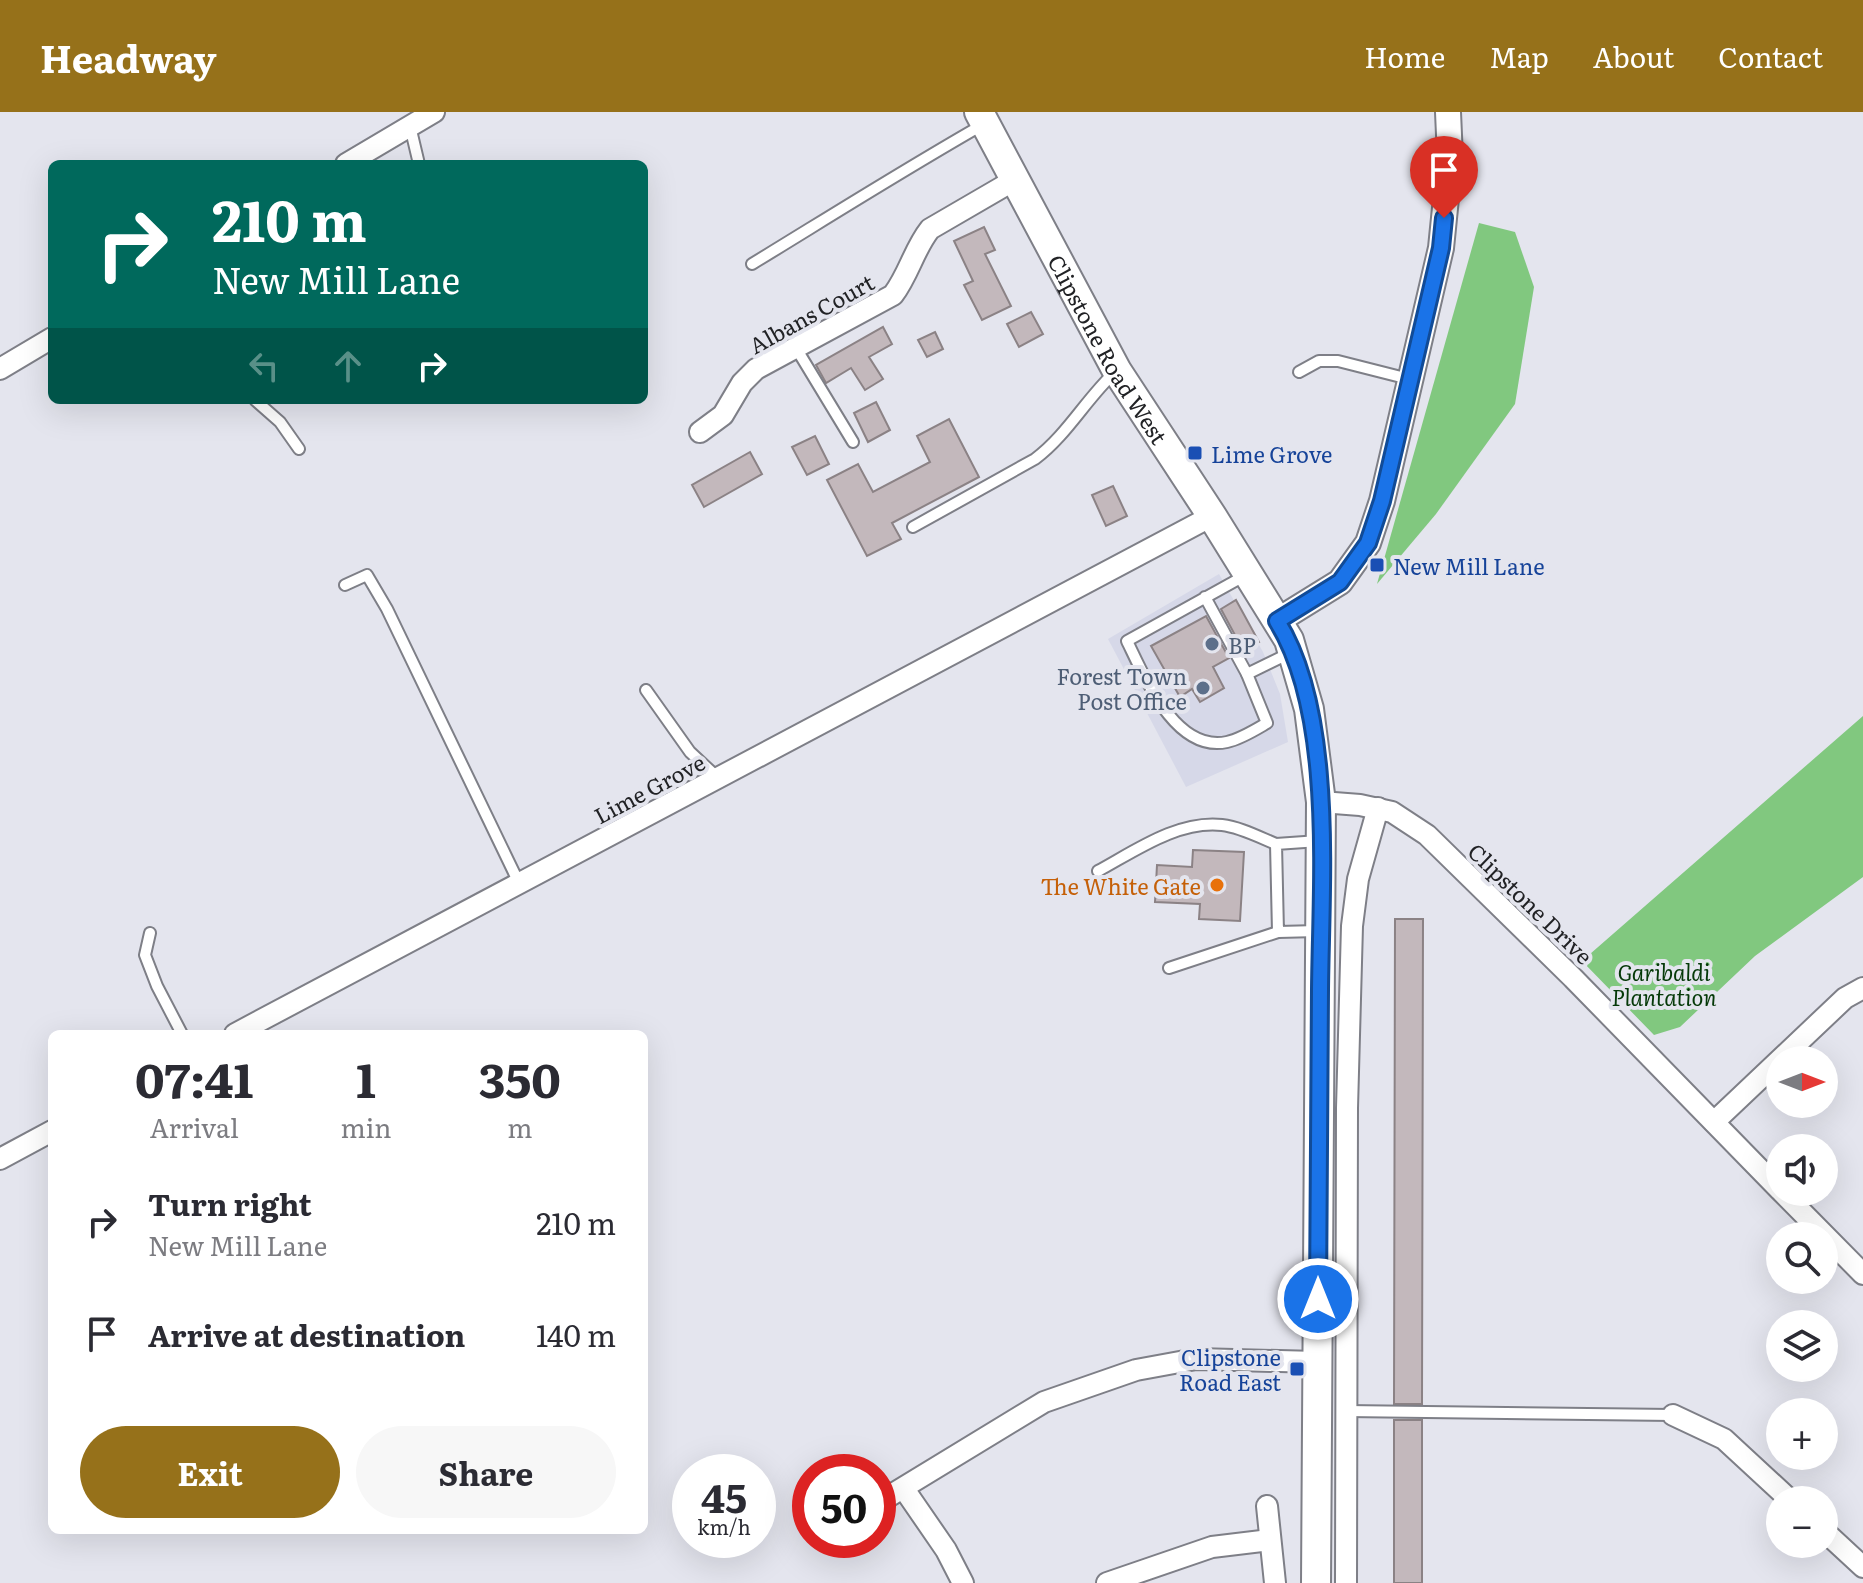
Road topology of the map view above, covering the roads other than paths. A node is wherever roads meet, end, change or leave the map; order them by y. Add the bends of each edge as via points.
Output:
1 (434, 112) edge
2 (1448, 112) edge
3 (982, 118) edge
4 (410, 126) junction
5 (353, 160) edge
6 (418, 160) edge
7 (1016, 179) junction
8 (752, 264) dead end
9 (48, 340) edge
10 (796, 348) junction
11 (0, 369) edge
12 (1117, 371) junction
13 (1299, 372) dead end
14 (1409, 379) junction
15 (260, 404) edge
16 (700, 432) dead end
17 (853, 442) dead end
18 (299, 449) dead end
19 (1212, 516) junction
20 (913, 527) dead end
21 (1248, 574) junction
22 (345, 585) dead end
23 (1205, 597) junction
24 (1277, 621) junction
25 (1293, 651) junction
26 (1247, 674) junction
27 (646, 690) dead end
28 (718, 778) junction
29 (1321, 802) junction
30 (1378, 808) junction
31 (1321, 840) junction
32 (1276, 844) junction
33 (1098, 871) dead end
34 (519, 883) junction
35 (1320, 931) junction
36 (1278, 932) junction
37 (150, 933) dead end
38 (1169, 968) dead end
39 (1863, 988) edge
40 (180, 1030) edge
41 (243, 1030) edge
42 (1714, 1122) junction
43 (48, 1133) edge
44 (0, 1159) edge
45 (1766, 1176) edge
46 (1796, 1206) edge
47 (1863, 1274) edge
48 (1317, 1362) junction
49 (1346, 1411) junction
50 (1673, 1415) joint
51 (1775, 1486) edge
52 (904, 1489) junction
53 (896, 1493) edge
54 (1267, 1506) dead end
55 (1270, 1540) junction
56 (1838, 1544) edge
57 (1863, 1567) edge
58 (963, 1583) edge
59 (1107, 1583) edge
60 (1275, 1583) edge
61 (1316, 1583) edge
62 (1346, 1583) edge

1 - 4 street
2 - 14 street via 1450,158 1441,248
3 - 7 main road, Clipstone Road West
3 - 8 lane
4 - 5 street
4 - 6 lane
7 - 10 street, Albans Court via 930,229 893,295
7 - 12 main road, Clipstone Road West
9 - 11 street
10 - 16 street, Albans Court via 756,369 723,415
10 - 17 lane
12 - 19 main road, Clipstone Road West
12 - 20 lane via 1050,448
13 - 14 lane via 1319,361 1338,361
14 - 24 street via 1368,543 1340,582
15 - 18 lane
19 - 21 main road, Clipstone Road West
19 - 28 street, Lime Grove
21 - 23 lane
21 - 24 main road, Clipstone Road West
22 - 34 lane via 367,575 387,609
23 - 26 lane
23 - 26 lane via 1127,641 1143,673 1184,732 1210,743 1227,742 1267,723
24 - 25 main road
25 - 26 lane
25 - 29 main road via 1309,709
27 - 28 lane via 690,752
28 - 34 street, Lime Grove
29 - 30 street, Clipstone Drive
29 - 31 main road
30 - 42 street, Clipstone Drive via 1427,835
30 - 49 street via 1358,879 1352,926
31 - 32 lane
31 - 35 main road
32 - 33 lane via 1222,825 1194,826
32 - 36 lane
34 - 41 street, Lime Grove
35 - 36 lane
35 - 48 main road
36 - 38 lane
37 - 40 lane via 145,955
39 - 42 street via 1845,998
42 - 45 street, Clipstone Drive
43 - 44 street
46 - 47 street, Clipstone Drive
48 - 52 street via 1196,1359 1136,1370 1044,1402
48 - 61 main road
49 - 50 lane
49 - 62 street
50 - 51 street via 1724,1439
52 - 53 street
52 - 58 street
54 - 55 street
55 - 59 street via 1212,1547
55 - 60 street
56 - 57 street

